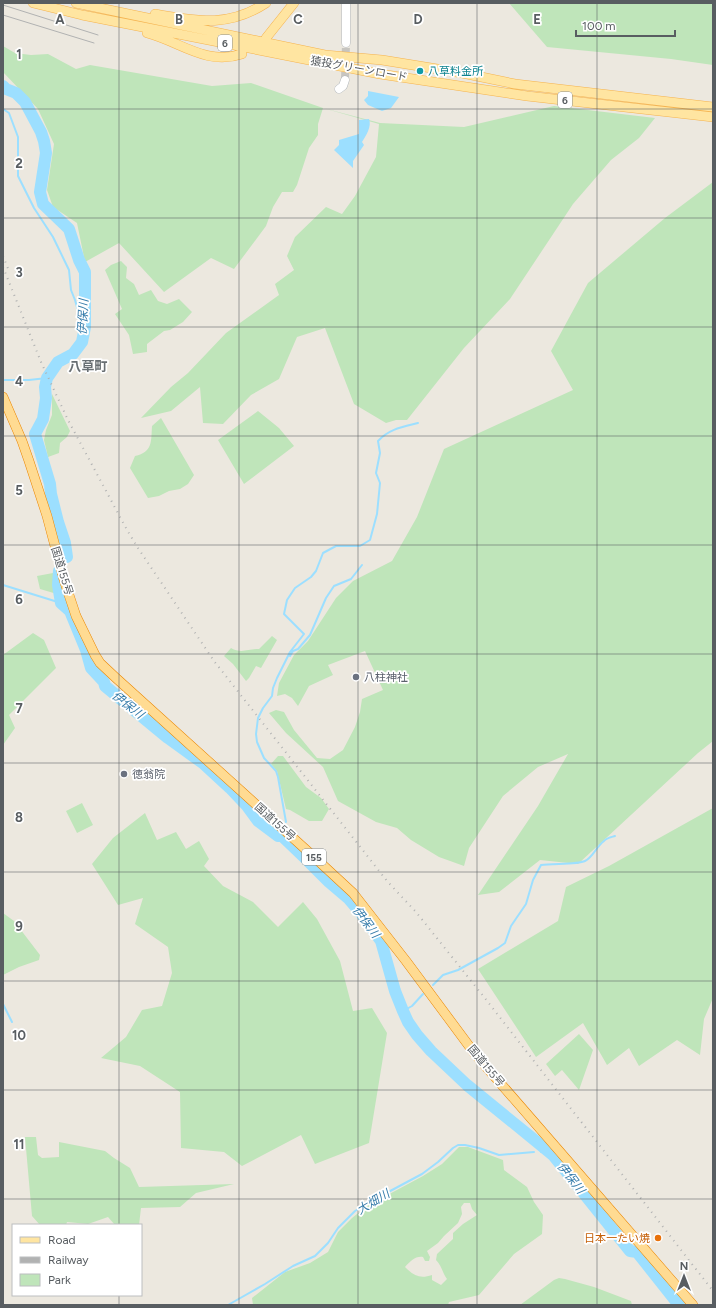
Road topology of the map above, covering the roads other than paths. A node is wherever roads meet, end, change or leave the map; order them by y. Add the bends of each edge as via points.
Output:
1 (33, 3) edge
2 (76, 3) edge
3 (266, 3) edge
4 (294, 3) edge
5 (346, 3) edge
6 (127, 23) junction
7 (266, 38) dead end
8 (346, 43) tunnel mouth
9 (242, 54) dead end
10 (346, 80) tunnel mouth
11 (339, 90) dead end
12 (713, 108) edge
13 (713, 117) edge
14 (3, 397) edge
15 (693, 1305) edge

1 - 6 main road, 猿投グリーンロード / 6
2 - 3 main road via 200,21 243,15
2 - 12 main road, 猿投グリーンロード / 6 via 325,55 382,60 515,84
4 - 7 main road
5 - 8 main road
6 - 9 main road via 143,32 207,57 230,58
6 - 13 main road, 猿投グリーンロード / 6 via 380,74 527,96
10 - 11 main road
14 - 15 highway, 国道155号 / 155 via 22,441 76,616 100,663 352,893 475,1054

